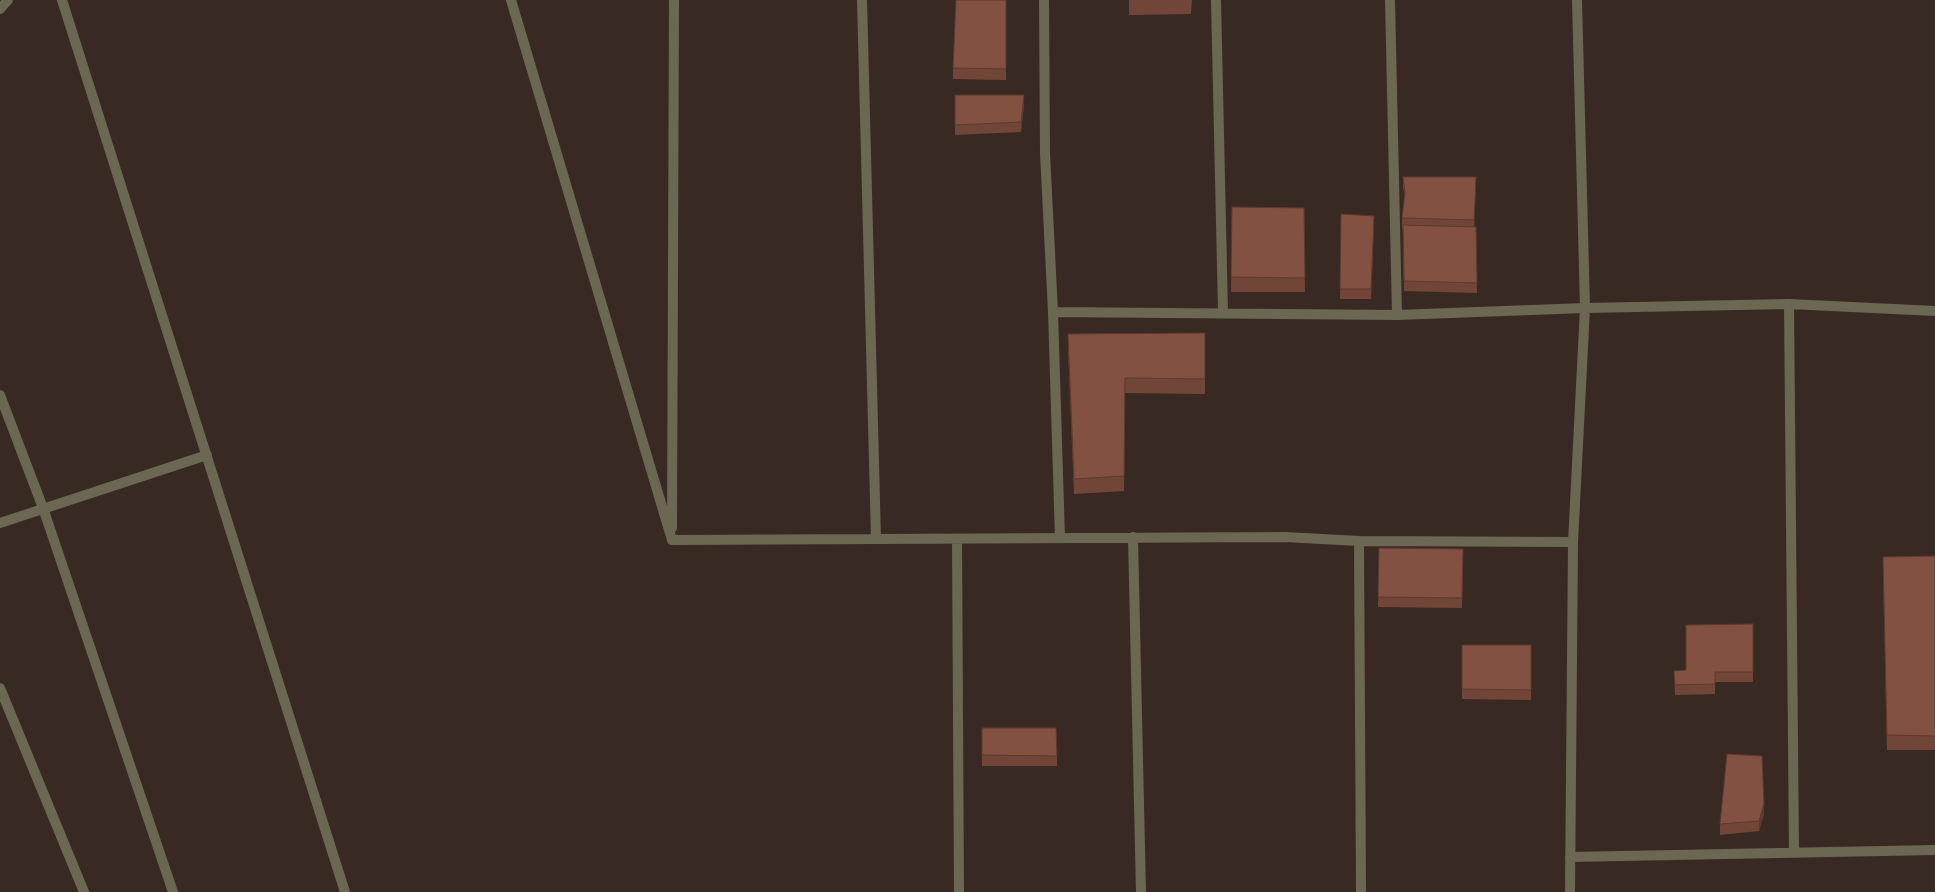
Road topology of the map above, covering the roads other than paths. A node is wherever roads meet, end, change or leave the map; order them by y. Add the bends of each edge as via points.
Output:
1 (8, 0) edge
2 (62, 0) edge
3 (511, 0) edge
4 (674, 0) edge
5 (862, 0) edge
6 (1044, 0) edge
7 (1216, 0) edge
8 (1390, 0) edge
9 (1577, 0) edge
10 (0, 9) edge
11 (1789, 304) junction
12 (1585, 308) junction
13 (1935, 311) edge
14 (1053, 312) junction
15 (1223, 312) junction
16 (1397, 315) junction
17 (0, 395) edge
18 (207, 455) junction
19 (44, 508) junction
20 (0, 523) edge
21 (1133, 537) junction
22 (957, 538) junction
23 (1060, 538) junction
24 (876, 539) junction
25 (672, 540) junction
26 (1359, 541) junction
27 (1573, 542) junction
28 (0, 688) edge
29 (1935, 850) edge
30 (1794, 853) junction
31 (1570, 857) junction
32 (84, 892) edge
33 (173, 892) edge
34 (345, 892) edge
35 (959, 892) edge
36 (1141, 892) edge
37 (1361, 892) edge
38 (1570, 892) edge

1 - 10 street
2 - 18 street
3 - 25 street
4 - 25 street
5 - 24 street
6 - 14 street via 1045,153
7 - 15 street
8 - 16 street
9 - 12 street
11 - 12 street
11 - 13 street
11 - 30 street
12 - 16 street
12 - 27 street
14 - 15 street
14 - 23 street
15 - 16 street
17 - 19 street
18 - 19 street
18 - 34 street
19 - 20 street
19 - 33 street
21 - 23 street
21 - 26 street via 1285,536
21 - 36 street
22 - 23 street
22 - 24 street
22 - 35 street
24 - 25 street
26 - 27 street
26 - 37 street
27 - 31 street
28 - 32 street
29 - 30 street
30 - 31 street
31 - 38 street

